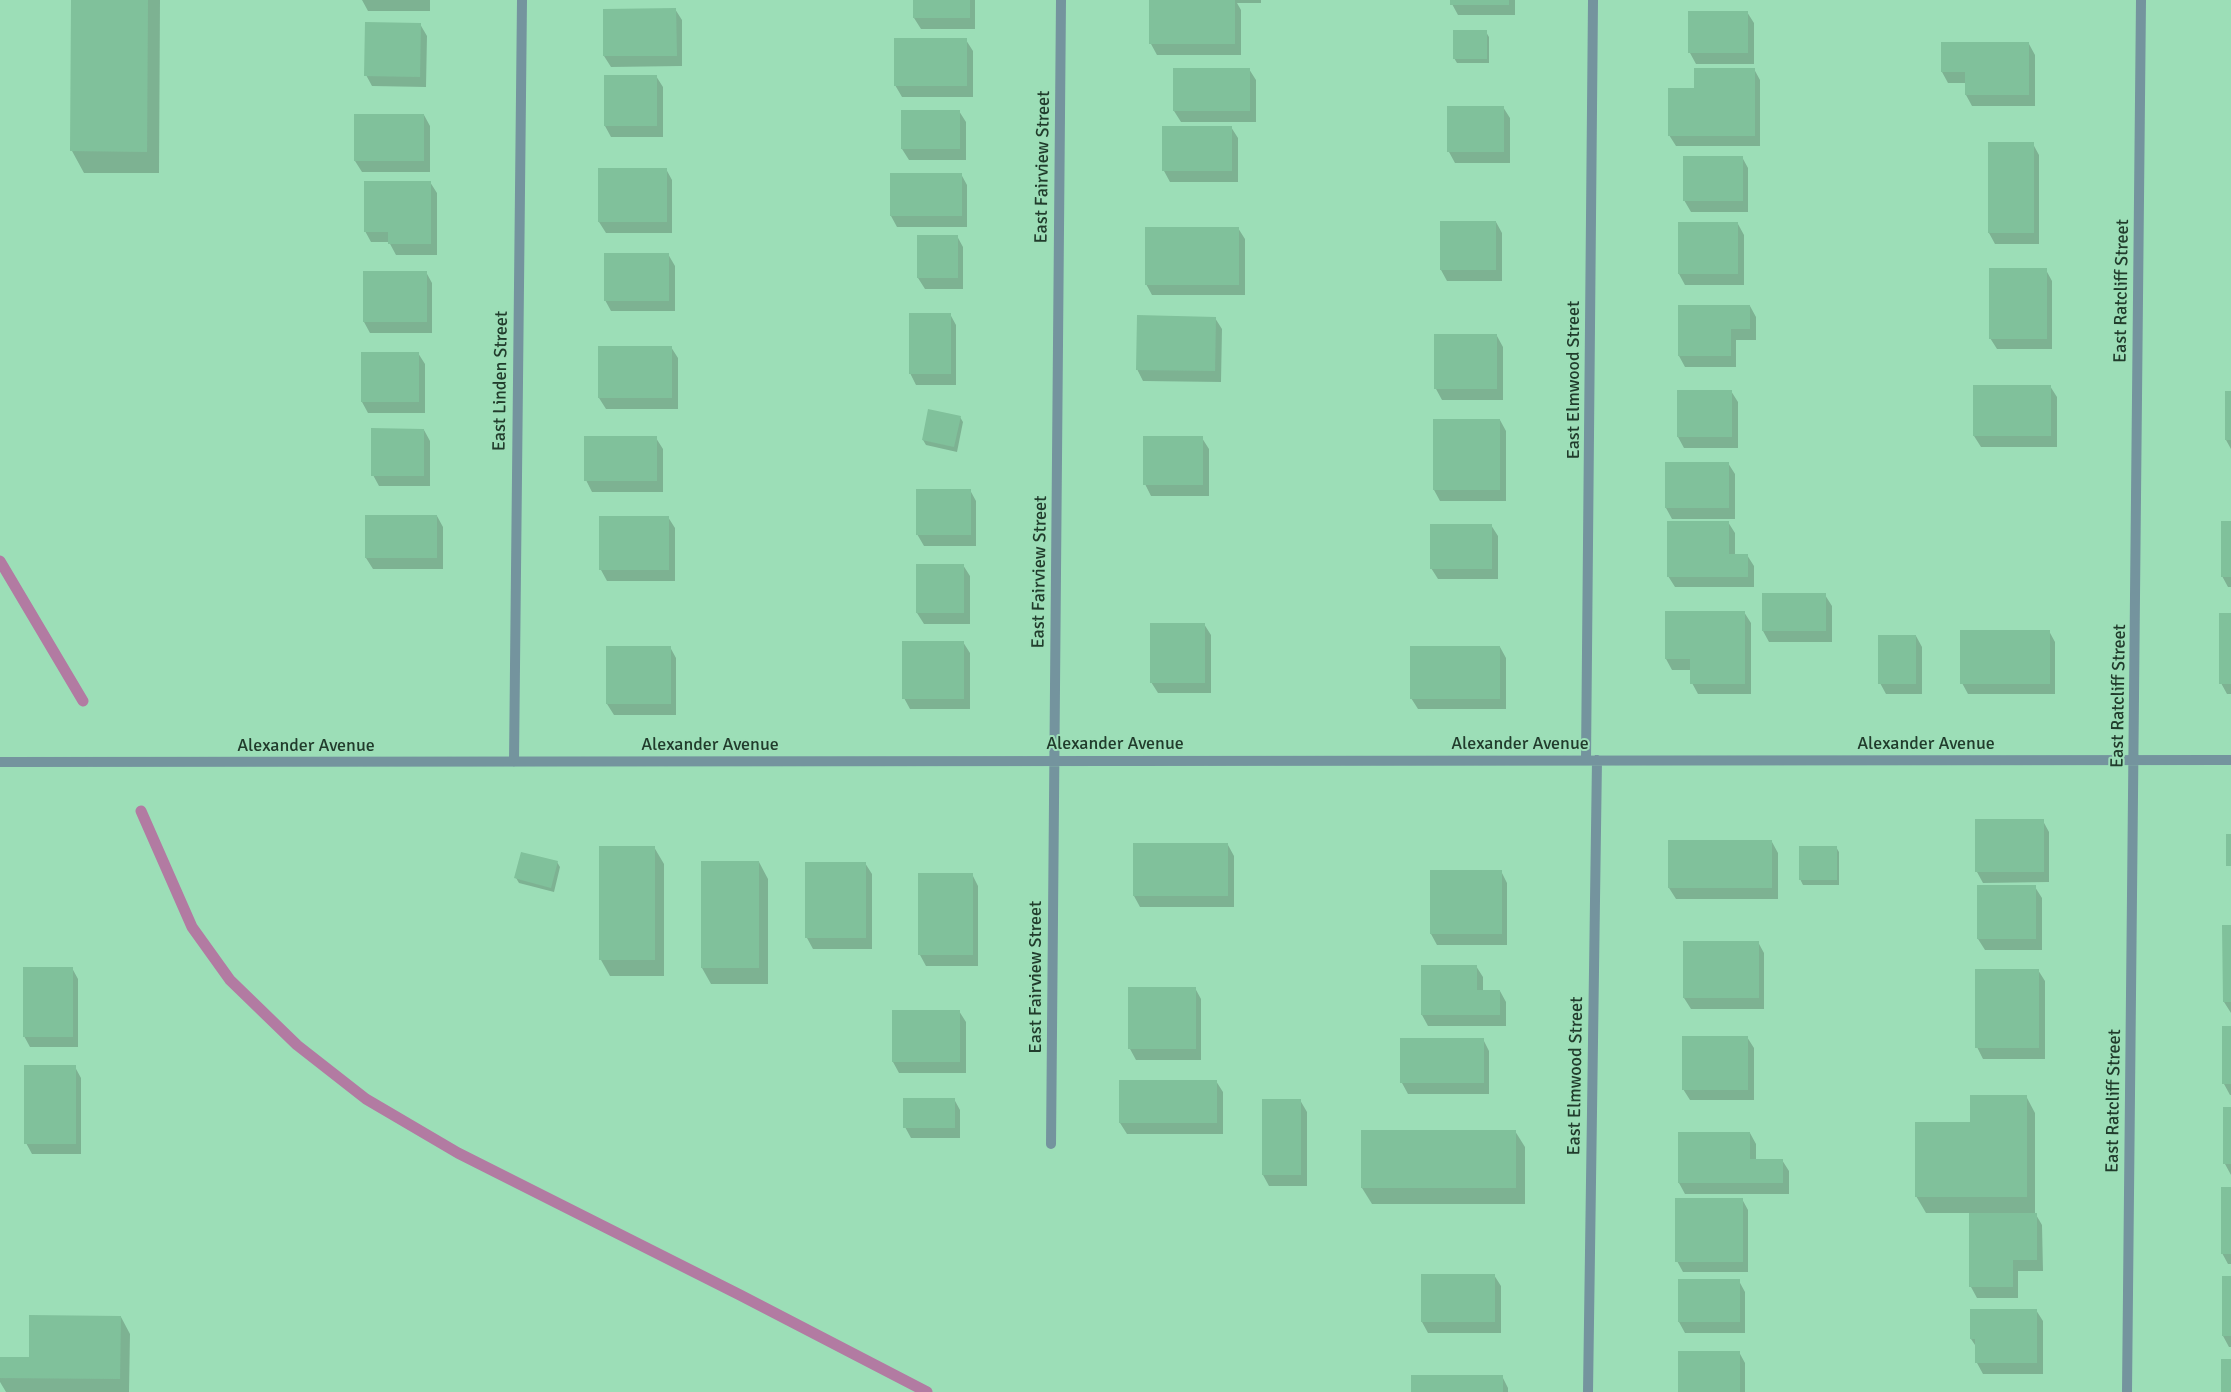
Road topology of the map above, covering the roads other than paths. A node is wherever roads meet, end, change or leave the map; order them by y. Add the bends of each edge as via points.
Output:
1 (522, 0) edge
2 (1061, 0) edge
3 (1593, 0) edge
4 (2141, 0) edge
5 (1054, 760) junction
6 (1586, 760) junction
7 (1597, 760) junction
8 (2134, 760) junction
9 (2231, 760) edge
10 (0, 762) edge
11 (514, 762) junction
12 (1051, 1144) dead end
13 (1588, 1392) edge
14 (2127, 1392) edge

1 - 11 street, East Linden Street
2 - 5 street, East Fairview Street
3 - 6 street, East Elmwood Street
4 - 8 street, East Ratcliff Street
5 - 6 street, Alexander Avenue
5 - 11 street, Alexander Avenue
5 - 12 street, East Fairview Street
6 - 7 street, Alexander Avenue
7 - 8 street, Alexander Avenue
7 - 13 street, East Elmwood Street
8 - 9 street, Alexander Avenue
8 - 14 street, East Ratcliff Street
10 - 11 street, Alexander Avenue

